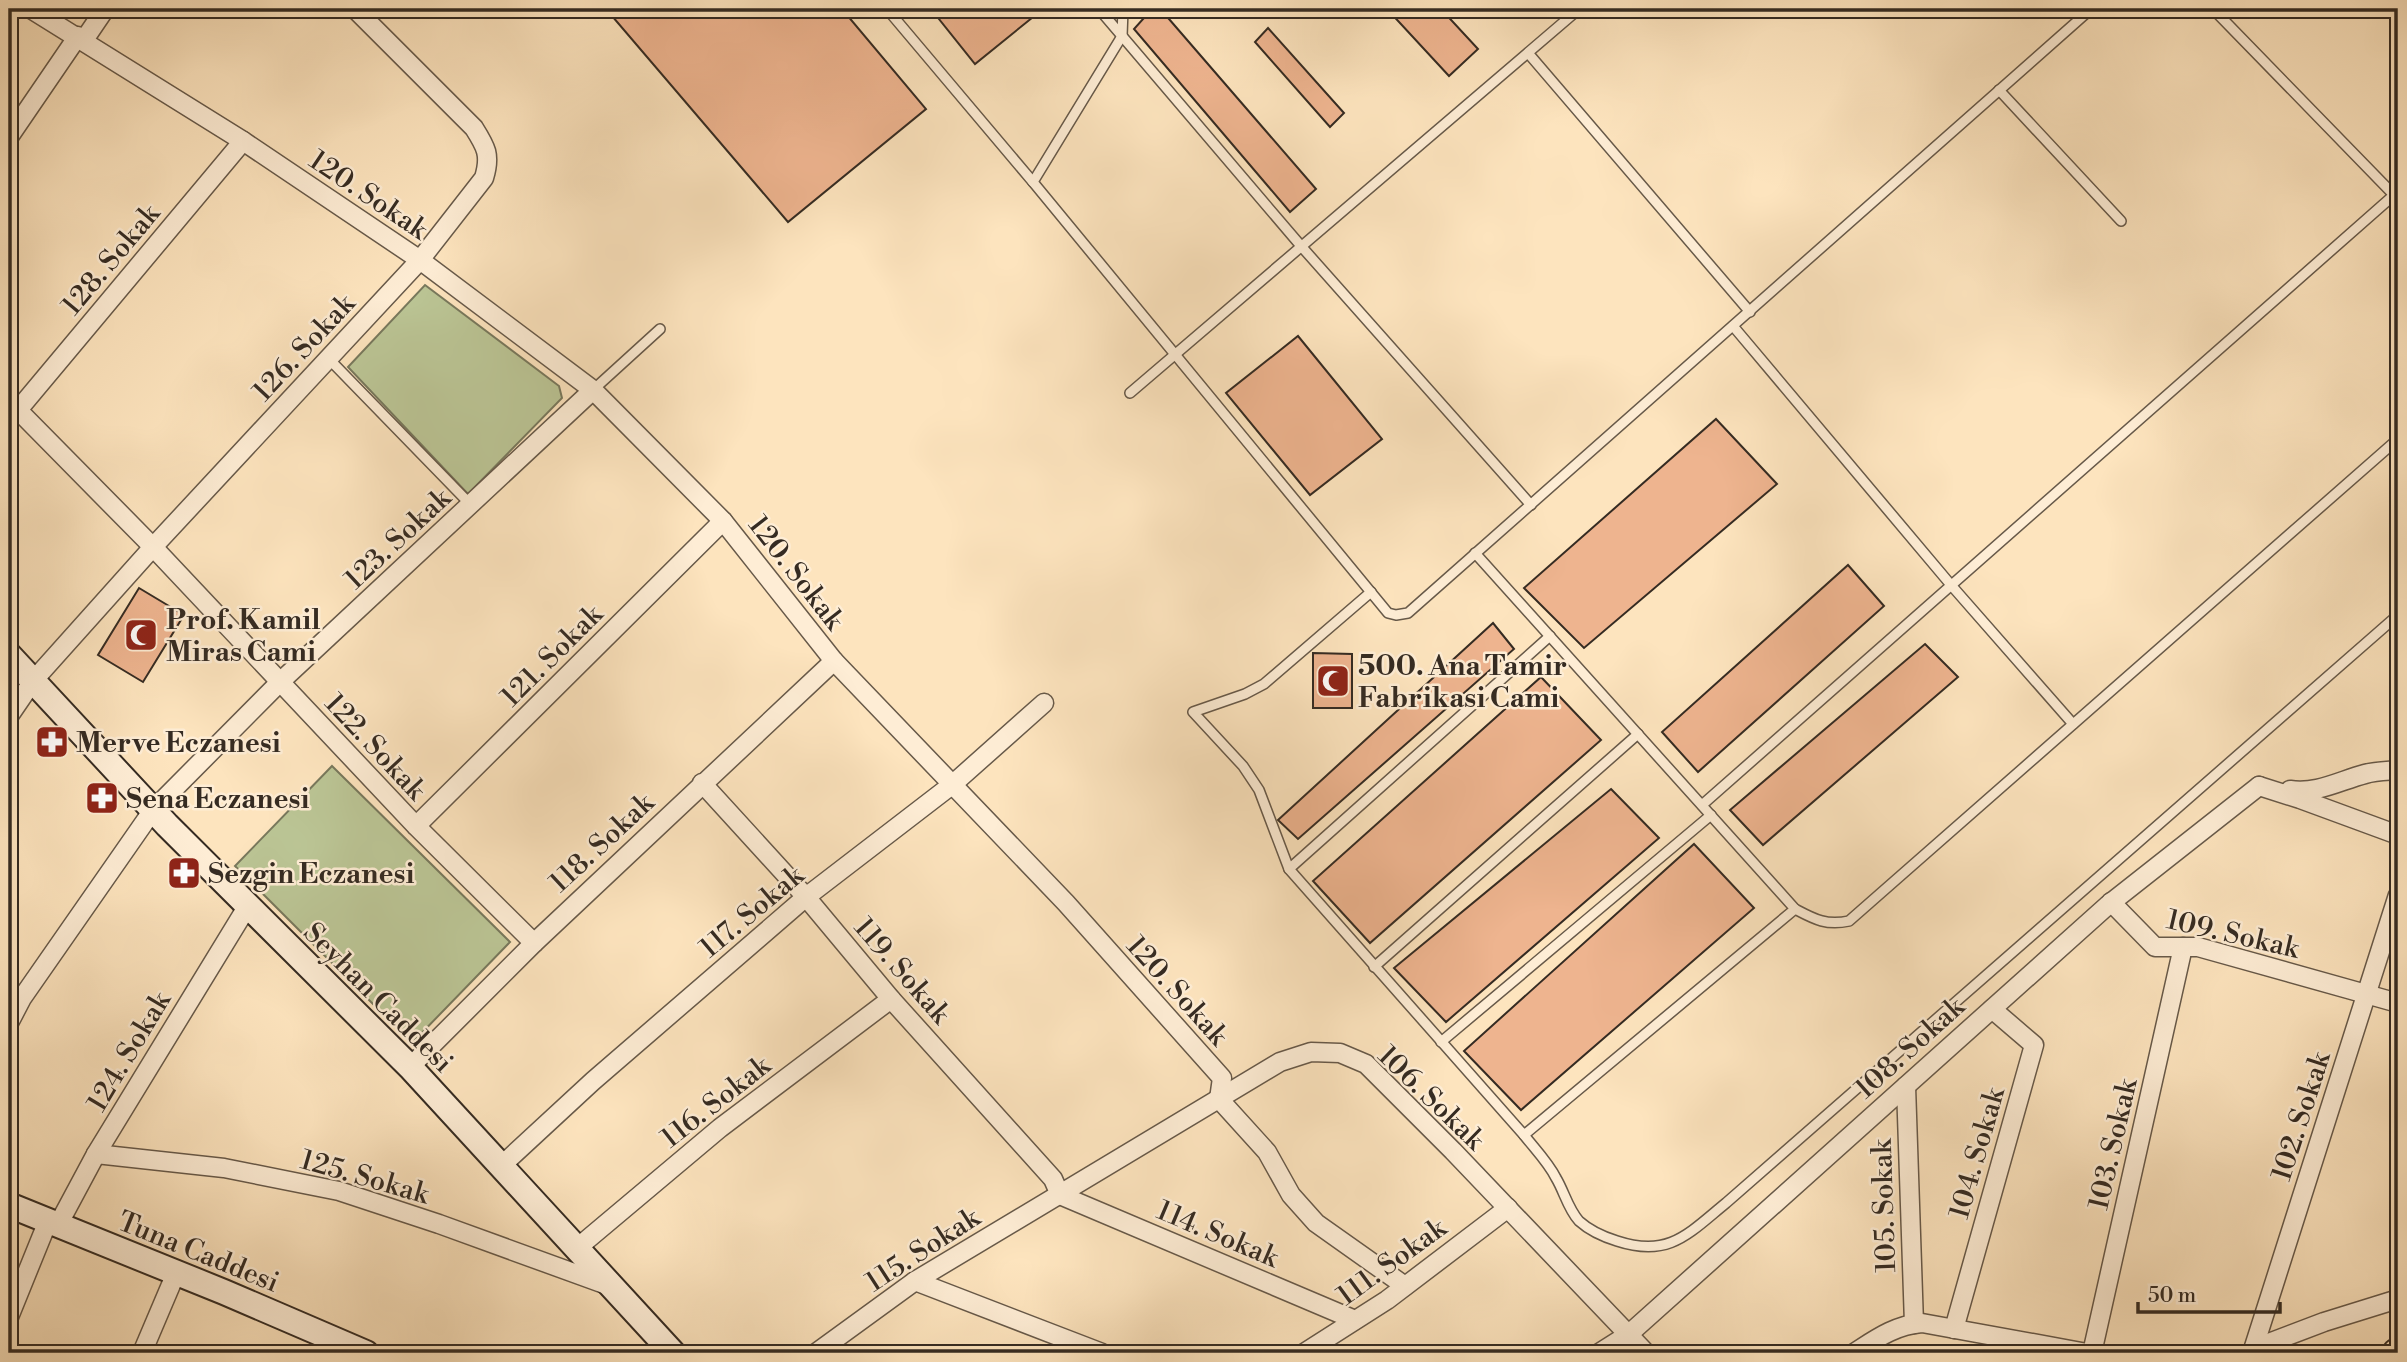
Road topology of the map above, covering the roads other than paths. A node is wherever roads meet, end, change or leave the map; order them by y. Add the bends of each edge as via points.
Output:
1 (32, 9) edge
2 (105, 9) edge
3 (355, 9) edge
4 (887, 9) edge
5 (1099, 9) edge
6 (1123, 9) edge
7 (1579, 9) edge
8 (2091, 9) edge
9 (2213, 9) edge
10 (1122, 36) junction
11 (81, 38) junction
12 (1528, 53) junction
13 (1999, 90) junction
14 (9, 137) edge
15 (243, 141) junction
16 (1033, 182) junction
17 (2396, 198) edge
18 (2121, 221) dead end
19 (1301, 246) junction
20 (420, 260) junction
21 (1750, 312) junction
22 (1733, 326) junction
23 (660, 329) dead end
24 (1176, 354) junction
25 (328, 358) junction
26 (593, 390) junction
27 (1130, 393) dead end
28 (13, 406) edge
29 (2398, 439) edge
30 (471, 505) junction
31 (1531, 505) junction
32 (723, 521) junction
33 (153, 547) junction
34 (1475, 553) junction
35 (1951, 585) junction
36 (1371, 592) junction
37 (2398, 615) edge
38 (1550, 636) junction
39 (9, 655) edge
40 (834, 661) junction
41 (33, 681) junction
42 (280, 682) junction
43 (1044, 703) dead end
44 (9, 716) edge
45 (2073, 724) junction
46 (1638, 734) junction
47 (2398, 770) edge
48 (702, 783) junction
49 (953, 784) junction
50 (2259, 786) junction
51 (1702, 805) junction
52 (153, 810) junction
53 (1711, 815) junction
54 (416, 826) junction
55 (2398, 835) edge
56 (1289, 869) junction
57 (2398, 895) edge
58 (806, 897) junction
59 (2111, 902) junction
60 (247, 907) junction
61 (1795, 909) junction
62 (534, 943) junction
63 (2183, 947) junction
64 (1374, 967) junction
65 (2366, 994) junction
66 (891, 999) junction
67 (2398, 1003) edge
68 (1992, 1009) junction
69 (9, 1023) edge
70 (1441, 1042) junction
71 (410, 1067) junction
72 (1906, 1086) junction
73 (1219, 1099) junction
74 (1524, 1135) junction
75 (96, 1154) junction
76 (500, 1167) junction
77 (1060, 1195) junction
78 (9, 1205) edge
79 (1508, 1208) junction
80 (53, 1223) junction
81 (576, 1249) junction
82 (176, 1273) junction
83 (915, 1281) junction
84 (1405, 1286) junction
85 (611, 1287) junction
86 (2398, 1299) edge
87 (9, 1317) edge
88 (1355, 1320) junction
89 (1914, 1324) junction
90 (1954, 1329) junction
91 (1629, 1334) junction
92 (2253, 1351) edge
93 (142, 1353) edge
94 (366, 1353) edge
95 (673, 1353) edge
96 (816, 1353) edge
97 (1102, 1353) edge
98 (1304, 1353) edge
99 (1599, 1353) edge
100 (1646, 1353) edge
101 (1854, 1353) edge
102 (2087, 1353) edge
103 (2092, 1353) edge

1 - 11 street, 120. Sokak
2 - 11 street
3 - 20 street, 126. Sokak via 474,128 485,146 489,162 484,178
4 - 16 lane
5 - 10 lane
6 - 10 lane
7 - 12 lane
8 - 13 lane
9 - 17 lane
10 - 16 lane
10 - 19 lane
11 - 14 street
11 - 15 street, 120. Sokak
12 - 19 lane
12 - 21 lane
13 - 18 lane
13 - 21 lane
15 - 20 street, 120. Sokak
15 - 28 street, 128. Sokak
16 - 24 lane
17 - 35 lane
19 - 24 lane
19 - 31 lane
20 - 25 street, 126. Sokak
20 - 26 street, 120. Sokak
21 - 22 lane
22 - 31 lane
22 - 35 lane
23 - 26 lane
24 - 27 lane
24 - 36 lane
25 - 30 lane
25 - 33 street, 126. Sokak
26 - 30 street, 123. Sokak
26 - 32 street, 120. Sokak
28 - 33 street, 122. Sokak
29 - 45 lane
30 - 42 street, 123. Sokak
31 - 34 lane
32 - 40 street, 120. Sokak
32 - 54 street, 121. Sokak
33 - 41 street, 126. Sokak
33 - 42 street, 122. Sokak
34 - 36 lane via 1408,613 1388,613
34 - 38 lane
35 - 45 lane
35 - 51 lane
36 - 56 lane via 1264,684 1193,712 1259,790
37 - 74 lane via 1684,1238 1659,1247 1632,1246 1604,1237 1578,1220 1556,1176
38 - 46 lane
38 - 56 lane
39 - 41 main road, Seyhan Caddesi
40 - 48 street, 118. Sokak
40 - 49 street, 120. Sokak
41 - 44 street, 126. Sokak
41 - 52 main road, Seyhan Caddesi
42 - 52 street, 123. Sokak
42 - 54 street, 122. Sokak
43 - 49 street, 117. Sokak
45 - 61 lane via 1849,921 1821,923
46 - 51 lane
46 - 64 lane
47 - 50 street via 2367,773 2304,792
48 - 58 street, 119. Sokak
48 - 62 street, 118. Sokak
49 - 58 street, 117. Sokak
49 - 73 street, 120. Sokak via 1222,1078
50 - 55 street
50 - 59 street, 108. Sokak
51 - 53 lane
52 - 60 main road, Seyhan Caddesi
52 - 69 street, 123. Sokak
53 - 61 lane
53 - 70 lane
54 - 62 street, 122. Sokak
56 - 64 lane
57 - 65 street, 102. Sokak
58 - 66 street, 119. Sokak
58 - 76 street, 117. Sokak
59 - 63 street, 109. Sokak via 2155,947
59 - 68 street, 108. Sokak
60 - 71 main road, Seyhan Caddesi
60 - 75 street, 124. Sokak
61 - 74 lane
62 - 71 street, 118. Sokak
63 - 65 street, 109. Sokak via 2198,947
63 - 103 street, 103. Sokak
64 - 70 lane
65 - 67 street, 109. Sokak
65 - 92 street, 102. Sokak
66 - 77 street, 119. Sokak via 1053,1180
66 - 81 street, 116. Sokak via 720,1128
68 - 72 street, 108. Sokak
68 - 90 street, 104. Sokak via 2034,1045
70 - 74 lane
71 - 76 main road, Seyhan Caddesi
72 - 89 street, 105. Sokak
72 - 91 street, 108. Sokak
73 - 77 street, 106. Sokak
73 - 79 street, 106. Sokak via 1280,1062 1311,1052 1340,1053 1366,1064
73 - 84 street via 1267,1152 1291,1195 1316,1223
75 - 80 street, 124. Sokak
75 - 85 street, 125. Sokak via 224,1168 339,1191
76 - 81 main road, Seyhan Caddesi
77 - 83 street, 115. Sokak
77 - 88 street, 114. Sokak
78 - 80 main road, Tuna Caddesi
79 - 84 street, 111. Sokak
79 - 91 street, 106. Sokak
80 - 82 main road, Tuna Caddesi
80 - 87 street, 124. Sokak
81 - 85 main road, Seyhan Caddesi
82 - 93 street
82 - 94 main road, Tuna Caddesi
83 - 96 street, 115. Sokak
83 - 97 street
84 - 88 street, 111. Sokak
85 - 95 main road, Seyhan Caddesi
86 - 92 street
88 - 98 street, 111. Sokak
89 - 90 street
89 - 101 street via 1884,1333
90 - 102 street
91 - 99 street, 108. Sokak
91 - 100 street, 106. Sokak

